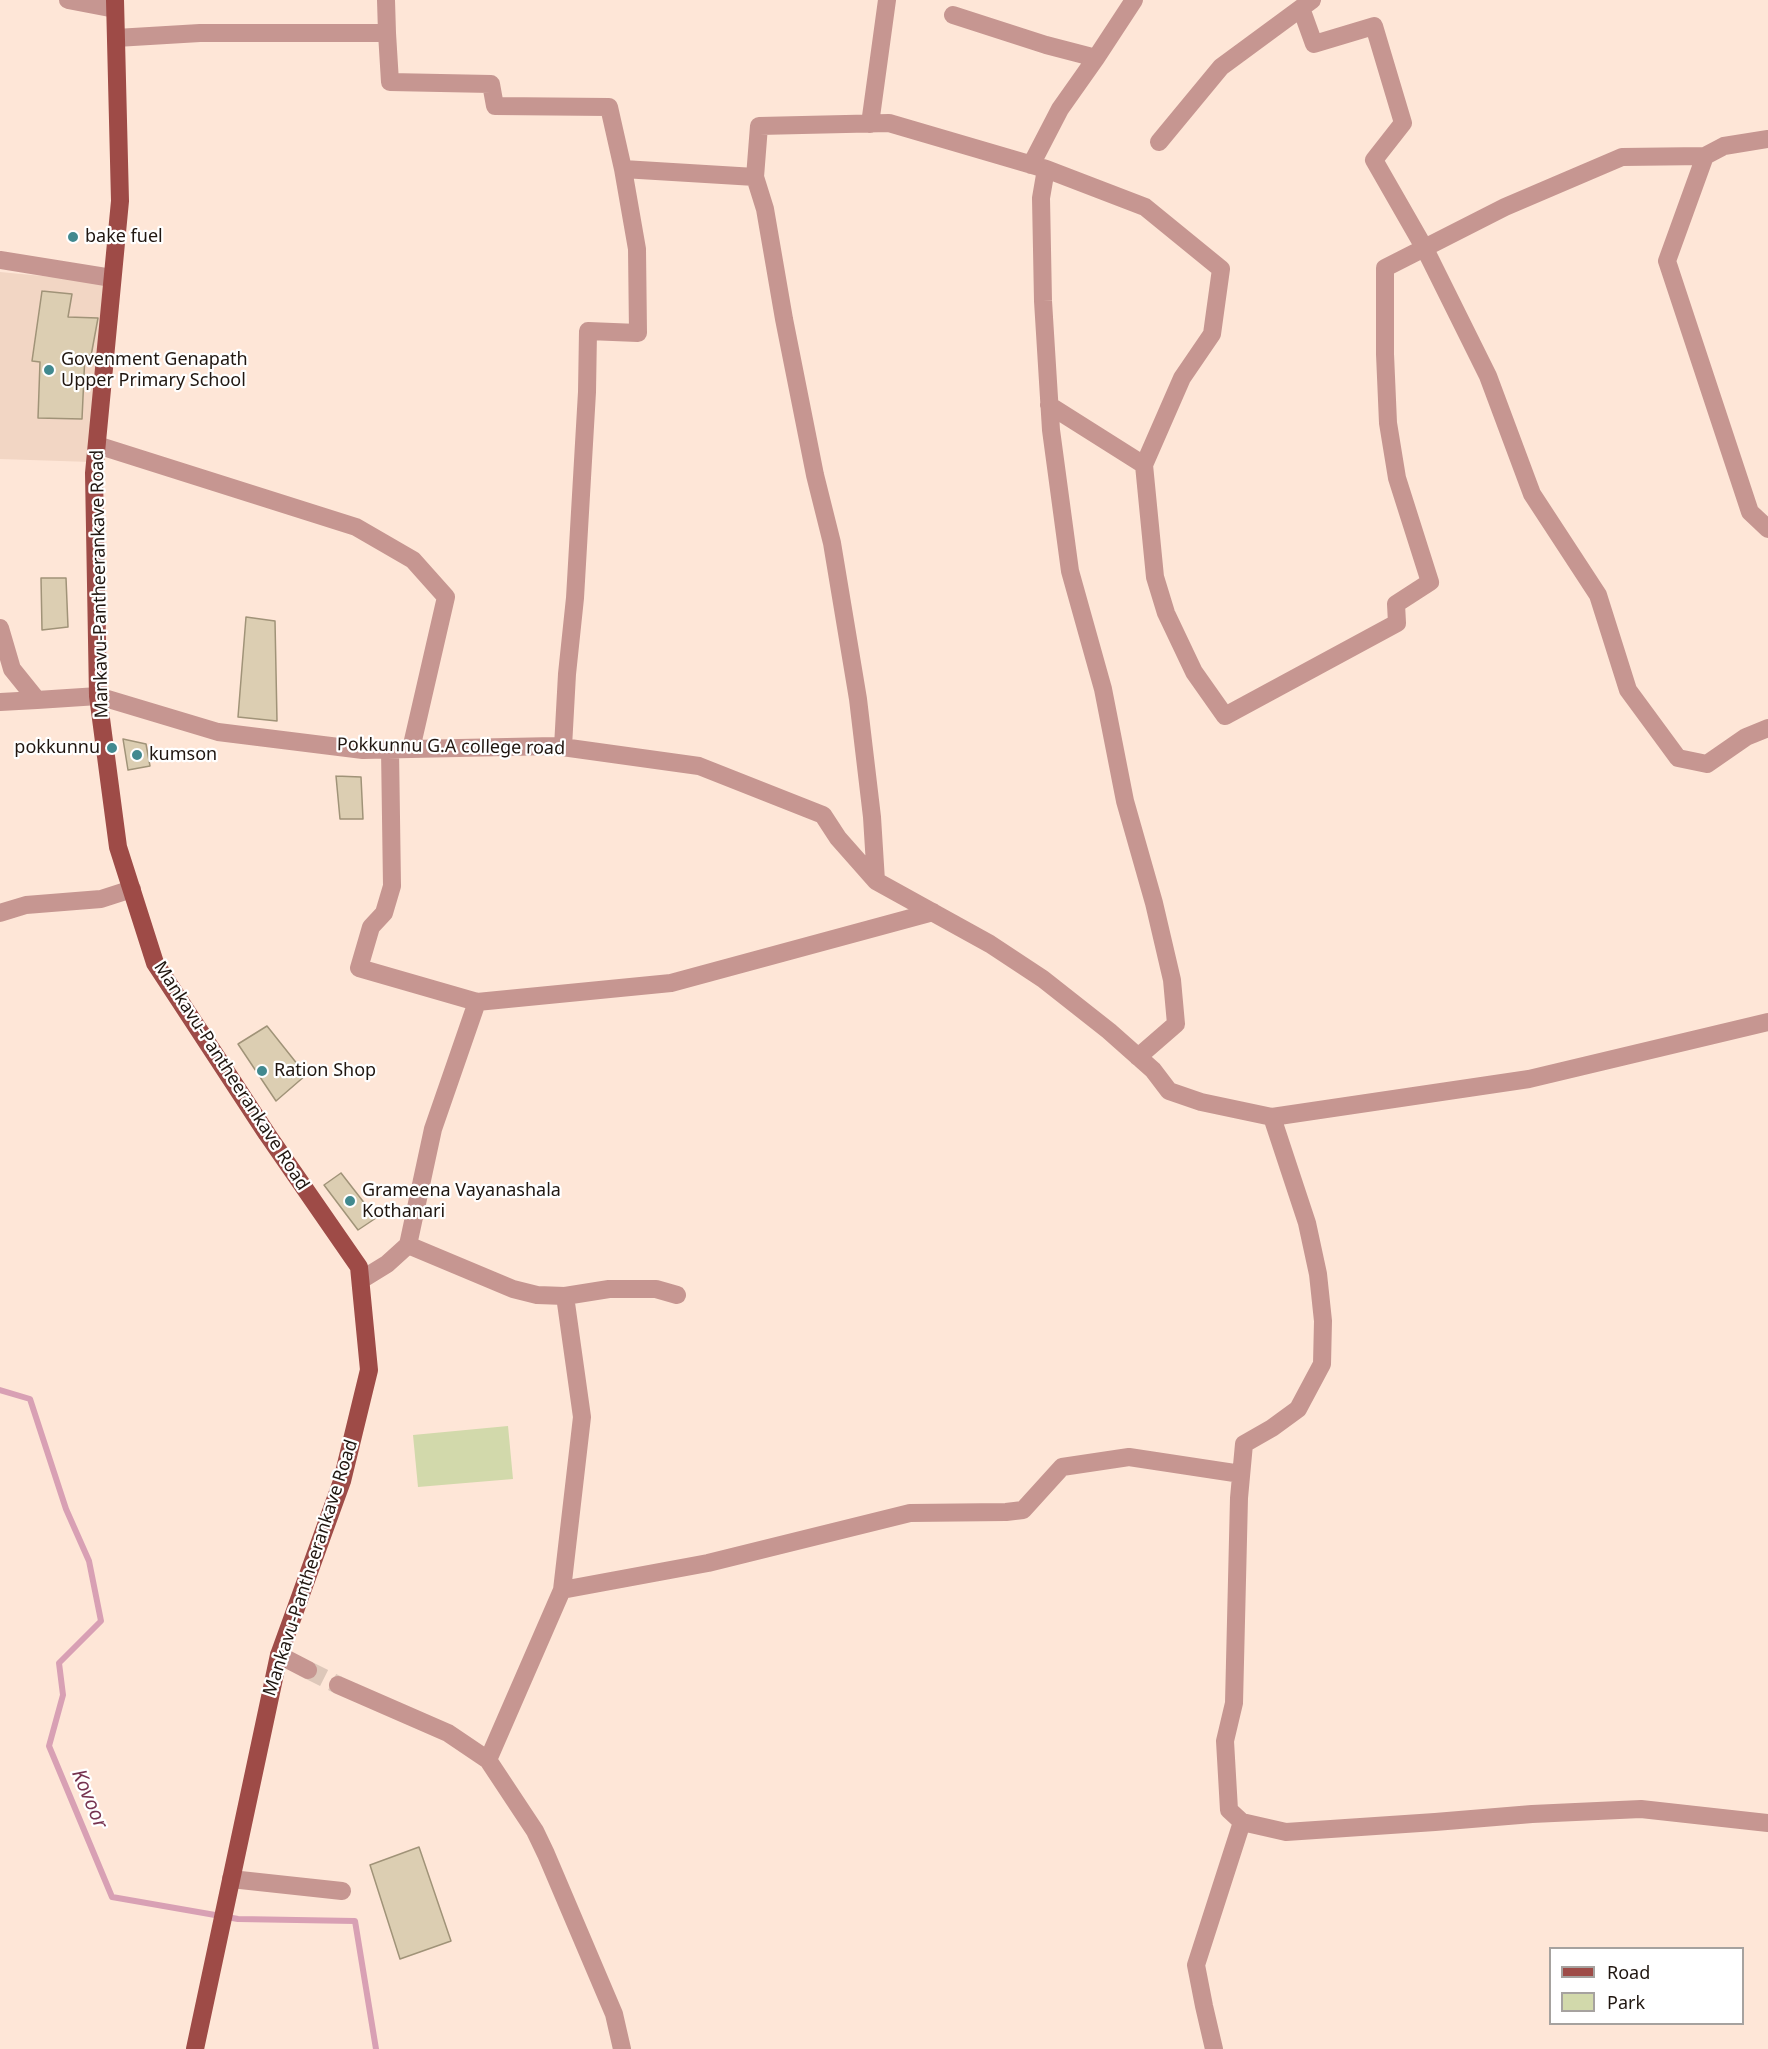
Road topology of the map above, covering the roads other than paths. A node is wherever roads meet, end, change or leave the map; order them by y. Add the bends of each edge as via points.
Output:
1 (68, 0) edge
2 (386, 0) edge
3 (887, 0) edge
4 (1134, 0) edge
5 (115, 4) edge
6 (1307, 4) edge
7 (953, 15) dead end
8 (387, 33) junction
9 (116, 38) junction
10 (1096, 58) junction
11 (870, 124) junction
12 (1768, 139) edge
13 (1159, 142) dead end
14 (1706, 156) junction
15 (1038, 167) junction
16 (623, 169) junction
17 (755, 177) junction
18 (1425, 249) junction
19 (0, 260) edge
20 (112, 278) junction
21 (1049, 405) junction
22 (97, 445) junction
23 (1144, 465) junction
24 (1768, 529) edge
25 (0, 628) edge
26 (98, 696) junction
27 (37, 700) junction
28 (0, 702) edge
29 (1768, 728) edge
30 (563, 747) junction
31 (390, 749) junction
32 (411, 749) junction
33 (876, 881) junction
34 (132, 889) junction
35 (0, 912) edge
36 (933, 912) junction
37 (477, 1002) junction
38 (1768, 1022) edge
39 (1138, 1057) junction
40 (1272, 1117) junction
41 (408, 1245) junction
42 (361, 1280) junction
43 (677, 1294) dead end
44 (565, 1296) junction
45 (1241, 1474) junction
46 (562, 1590) junction
47 (279, 1655) junction
48 (308, 1670) tunnel mouth
49 (338, 1685) tunnel mouth
50 (488, 1760) junction
51 (1242, 1822) junction
52 (1768, 1823) edge
53 (230, 1884) junction
54 (342, 1891) dead end
55 (195, 2049) edge
56 (622, 2049) edge
57 (1214, 2049) edge

1 - 5 street
2 - 8 street
3 - 11 street
4 - 10 street
5 - 9 main road, Mankavu-Pantheerankave Road
6 - 13 street via 1221,67
6 - 18 street via 1314,44 1374,26 1403,123 1374,160
7 - 10 street
8 - 9 street via 200,33
8 - 16 street via 390,82 491,84 495,106 609,107
9 - 20 main road, Mankavu-Pantheerankave Road via 120,201
10 - 15 street via 1059,109
11 - 15 street via 889,123
11 - 17 street via 759,126
12 - 14 street via 1724,146
14 - 18 street via 1622,157 1505,207
14 - 24 street via 1667,261 1750,512
15 - 21 street
15 - 23 street via 1144,207 1221,269 1212,334 1182,378
16 - 17 street
16 - 30 street via 637,249 638,333 588,331 575,598
17 - 33 street via 765,209 815,475 832,543 858,699
18 - 23 street via 1385,268 1388,423 1397,478 1430,582 1396,604 1397,623 1225,716 1194,672 1166,613 1155,577
18 - 29 street via 1488,376 1532,494 1598,595 1628,690 1678,758 1707,764 1746,737
19 - 20 street
20 - 22 main road, Mankavu-Pantheerankave Road
21 - 23 street
21 - 39 street via 1070,571 1103,689 1125,801 1172,980 1176,1024
22 - 26 main road, Mankavu-Pantheerankave Road via 94,473
22 - 32 street via 356,527 412,560 446,597
25 - 27 street via 12,669
26 - 27 street
26 - 31 street, Pokkunnu G.A college road via 218,732 363,750
26 - 34 main road, Mankavu-Pantheerankave Road via 118,847
27 - 28 street
30 - 32 street, Pokkunnu G.A college road
30 - 33 street, Pokkunnu G.A college road via 699,766 823,815
31 - 32 street, Pokkunnu G.A college road
31 - 37 street via 392,886 384,913 371,927 359,968
33 - 36 street, Pokkunnu G.A college road
34 - 35 street via 101,899 26,905
34 - 42 main road, Mankavu-Pantheerankave Road via 155,963 359,1268
36 - 37 street via 671,983
36 - 39 street, Pokkunnu G.A college road via 1043,979
37 - 41 street via 434,1129
38 - 40 street via 1529,1079
39 - 40 street, Pokkunnu G.A college road via 1169,1091
40 - 45 street via 1307,1223 1318,1274 1322,1364 1298,1409 1244,1444
41 - 42 street
41 - 44 street via 513,1289
42 - 47 main road, Mankavu-Pantheerankave Road via 369,1370 342,1481
43 - 44 street via 656,1289 609,1289
44 - 46 street via 582,1417
45 - 46 street via 1129,1457 1062,1467 1023,1510 910,1513 708,1563
45 - 51 street via 1234,1703 1225,1741 1229,1810
46 - 50 street
47 - 48 street
47 - 53 main road, Mankavu-Pantheerankave Road
49 - 50 street via 448,1733
50 - 56 street via 535,1831 614,2014
51 - 52 street via 1286,1832 1641,1809
51 - 57 street via 1196,1965
53 - 54 street
53 - 55 main road, Mankavu-Pantheerankave Road

